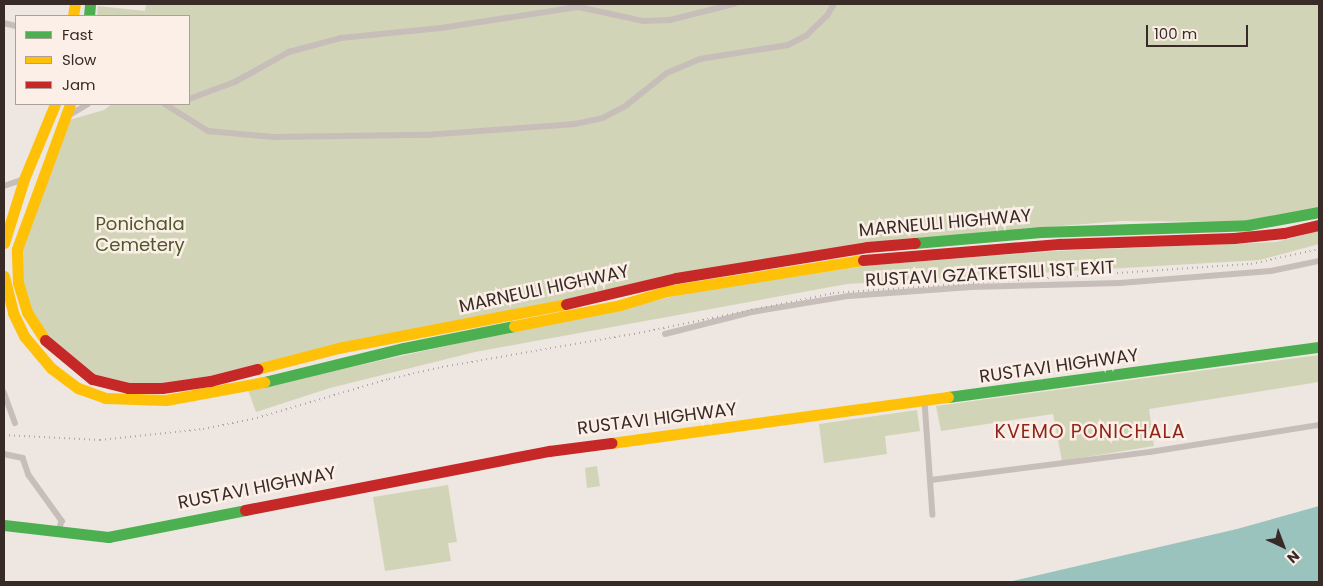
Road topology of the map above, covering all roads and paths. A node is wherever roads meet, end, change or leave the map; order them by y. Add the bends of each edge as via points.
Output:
1 (734, 4) edge
2 (834, 4) edge
3 (190, 99) edge
4 (55, 105) edge
5 (70, 105) edge
6 (86, 105) edge
7 (167, 105) edge
8 (65, 119) junction
9 (24, 179) junction
10 (4, 186) edge
11 (1319, 212) edge
12 (1319, 225) edge
13 (4, 243) edge
14 (1319, 261) edge
15 (4, 276) edge
16 (5, 288) edge
17 (665, 334) dead end
18 (1319, 347) edge
19 (338, 348) junction
20 (322, 352) junction
21 (342, 361) junction
22 (326, 365) junction
23 (4, 392) edge
24 (925, 402) junction
25 (15, 423) dead end
26 (1319, 425) edge
27 (4, 454) edge
28 (931, 480) junction
29 (933, 515) dead end
30 (4, 525) edge
31 (59, 533) junction

1 - 3 street via 670,20 643,21 578,7 441,28 341,38 289,52 235,82
2 - 7 street via 806,36 788,45 700,60 667,73 627,105 603,118 575,124 426,135 274,137 208,131
4 - 9 highway
5 - 8 highway, MARNEULI HIGHWAY
6 - 8 street
8 - 20 highway, MARNEULI HIGHWAY via 37,185 17,249 18,284 27,312 39,334 70,365 105,383 162,388 210,381
9 - 10 street
9 - 13 highway
11 - 19 highway, MARNEULI HIGHWAY via 1248,225 1041,232 867,247 676,278 610,296
12 - 21 highway, MARNEULI HIGHWAY via 1234,238 1059,244 864,260 668,291 620,305
14 - 17 street, RUSTAVI GZATKETSILI 1ST EXIT via 1271,271 1120,283 849,296 752,312
15 - 16 highway, MARNEULI HIGHWAY
16 - 22 highway, MARNEULI HIGHWAY via 24,336 42,359 78,388 105,398 133,401 188,398
18 - 24 highway, RUSTAVI HIGHWAY
19 - 20 highway, MARNEULI HIGHWAY
19 - 21 highway
20 - 22 highway
21 - 22 highway, MARNEULI HIGHWAY
23 - 25 street
24 - 28 street
24 - 31 highway, RUSTAVI HIGHWAY via 503,458 108,537
26 - 28 street via 1150,452
27 - 31 street via 23,458 29,475 62,521
28 - 29 street
30 - 31 highway, RUSTAVI HIGHWAY

